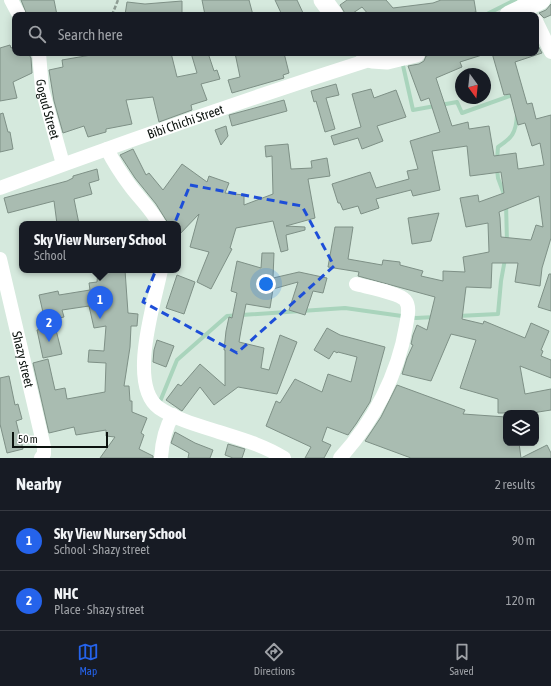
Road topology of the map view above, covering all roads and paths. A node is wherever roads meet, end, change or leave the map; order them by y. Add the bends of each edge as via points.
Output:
1 (11, 0) edge
2 (118, 0) edge
3 (323, 0) edge
4 (535, 10) edge
5 (17, 12) edge
6 (113, 12) edge
7 (332, 12) edge
8 (525, 12) edge
9 (539, 20) edge
10 (551, 52) edge
11 (39, 56) edge
12 (369, 56) edge
13 (404, 56) edge
14 (108, 149) junction
15 (63, 164) junction
16 (0, 188) edge
17 (157, 221) edge
18 (0, 259) edge
19 (160, 273) edge
20 (356, 284) dead end
21 (173, 415) junction
22 (41, 458) edge
23 (161, 458) edge
24 (284, 458) edge
25 (340, 458) edge

1 - 5 street
2 - 6 path
3 - 7 street
4 - 8 street
9 - 10 street
11 - 15 street, Gogud Street via 45,103
12 - 13 street via 387,60
12 - 14 street, Bibi Chichi Street
14 - 15 street, Bibi Chichi Street
14 - 17 street via 131,188 149,207
15 - 16 street, Bibi Chichi Street
18 - 22 street, Shazy street via 44,447
19 - 21 street via 148,323 144,361 147,391 151,400
20 - 25 street via 404,299 408,304 408,316 399,355 382,396 364,429
21 - 23 street via 164,436
21 - 24 street via 252,442

